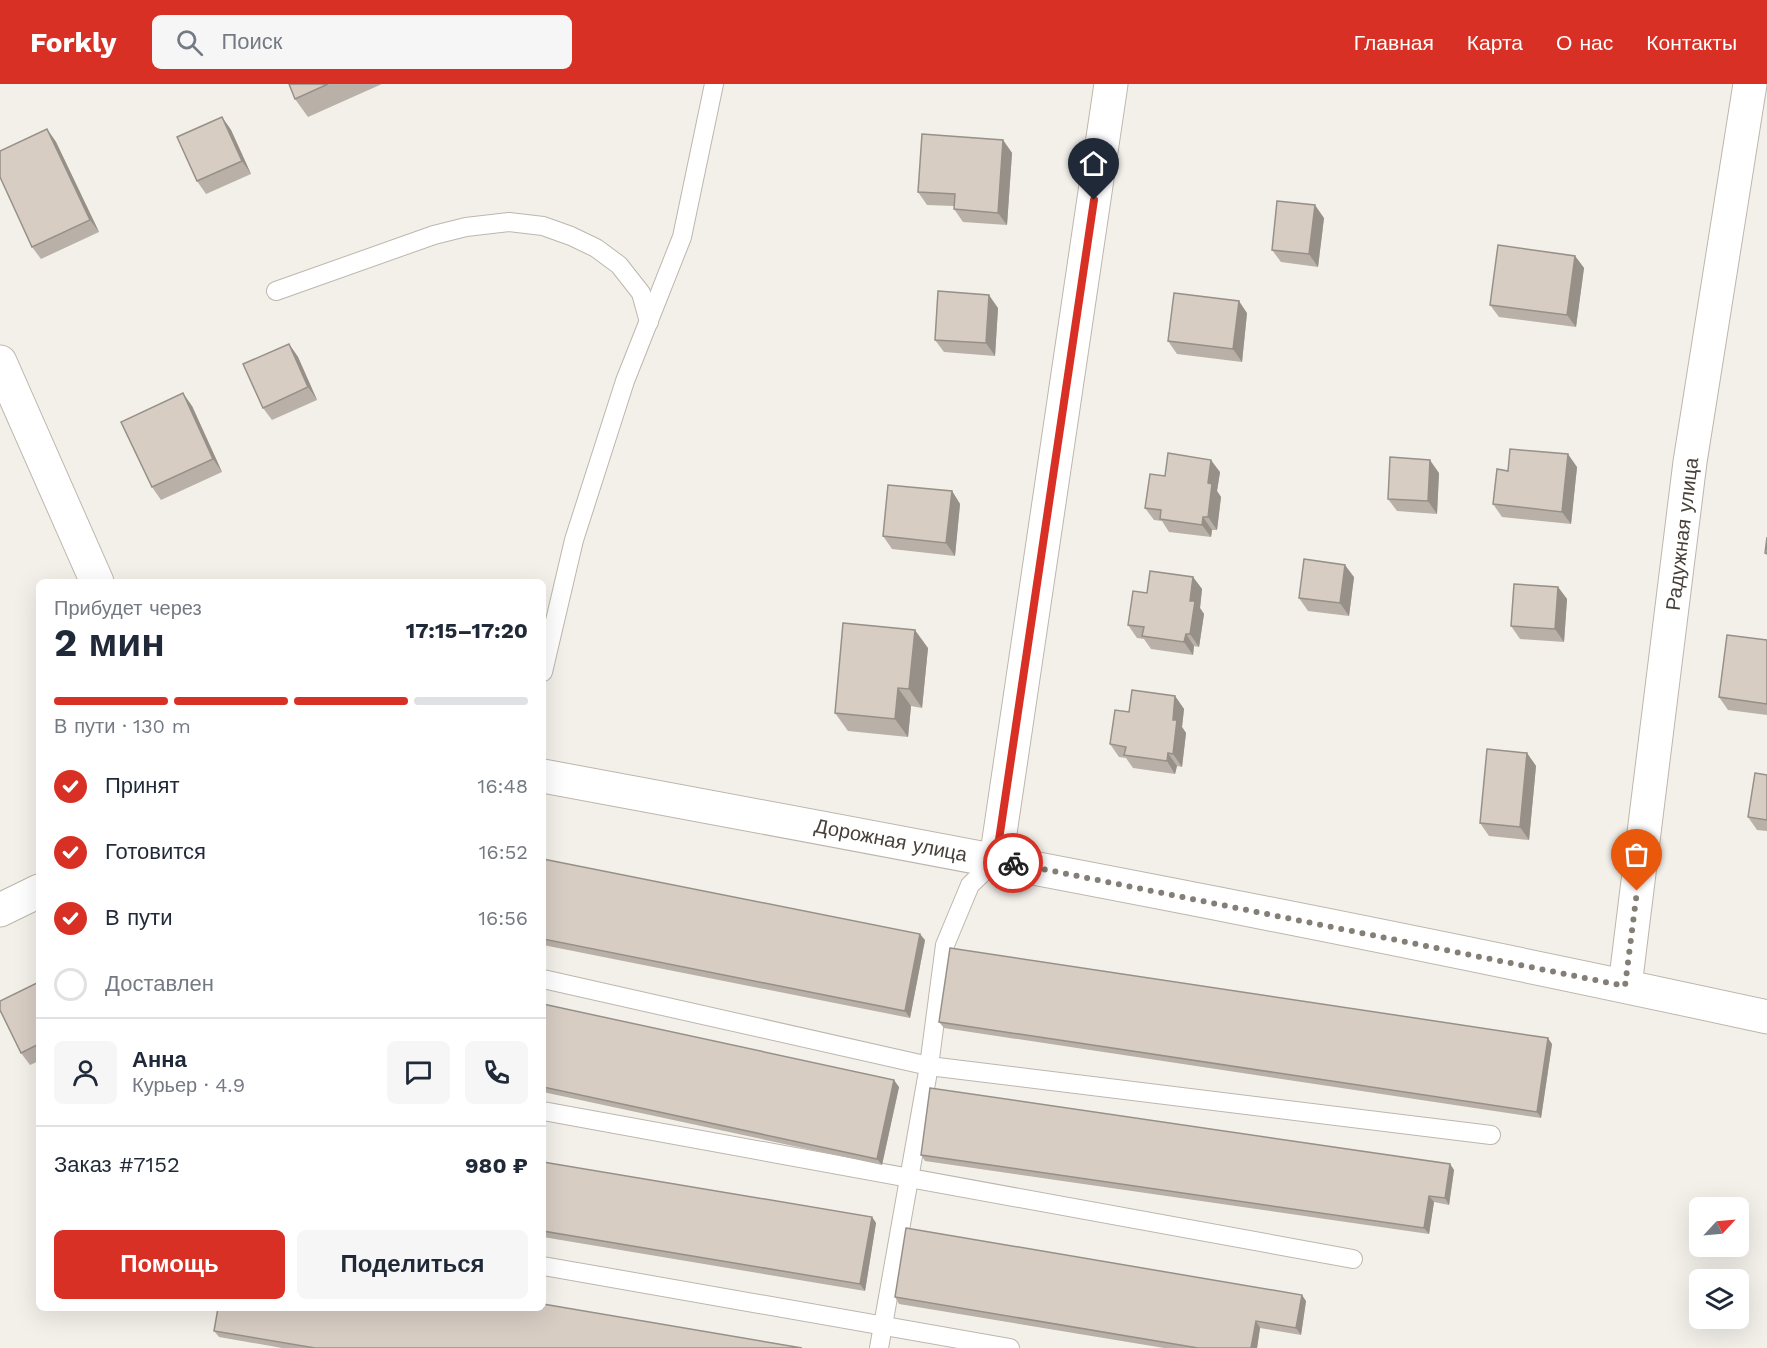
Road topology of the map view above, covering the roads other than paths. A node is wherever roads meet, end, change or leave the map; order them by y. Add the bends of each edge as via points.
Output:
1 (714, 84) edge
2 (1111, 84) edge
3 (1750, 84) edge
4 (276, 291) dead end
5 (649, 322) junction
6 (0, 362) edge
7 (96, 579) edge
8 (546, 659) edge
9 (546, 777) edge
10 (996, 860) junction
11 (36, 892) edge
12 (0, 910) edge
13 (546, 980) edge
14 (1625, 986) junction
15 (1767, 1017) edge
16 (929, 1066) junction
17 (546, 1112) edge
18 (1491, 1135) dead end
19 (910, 1179) junction
20 (1353, 1259) dead end
21 (546, 1267) edge
22 (883, 1325) junction
23 (879, 1348) edge
24 (1010, 1348) edge

1 - 5 lane via 682,237
2 - 10 street
3 - 14 street, Радужная улица via 1690,462
4 - 5 lane via 434,235 509,222 543,226 571,236 619,265 641,293
5 - 8 lane via 625,381 574,540
6 - 7 street
9 - 10 street, Дорожная улица
10 - 14 street, Дорожная улица
10 - 16 lane via 970,885 945,945
11 - 12 street
13 - 16 lane
14 - 15 street, Дорожная улица
16 - 18 lane
16 - 19 lane
17 - 19 lane
19 - 20 lane
19 - 22 lane
21 - 22 lane
22 - 23 lane
22 - 24 lane

